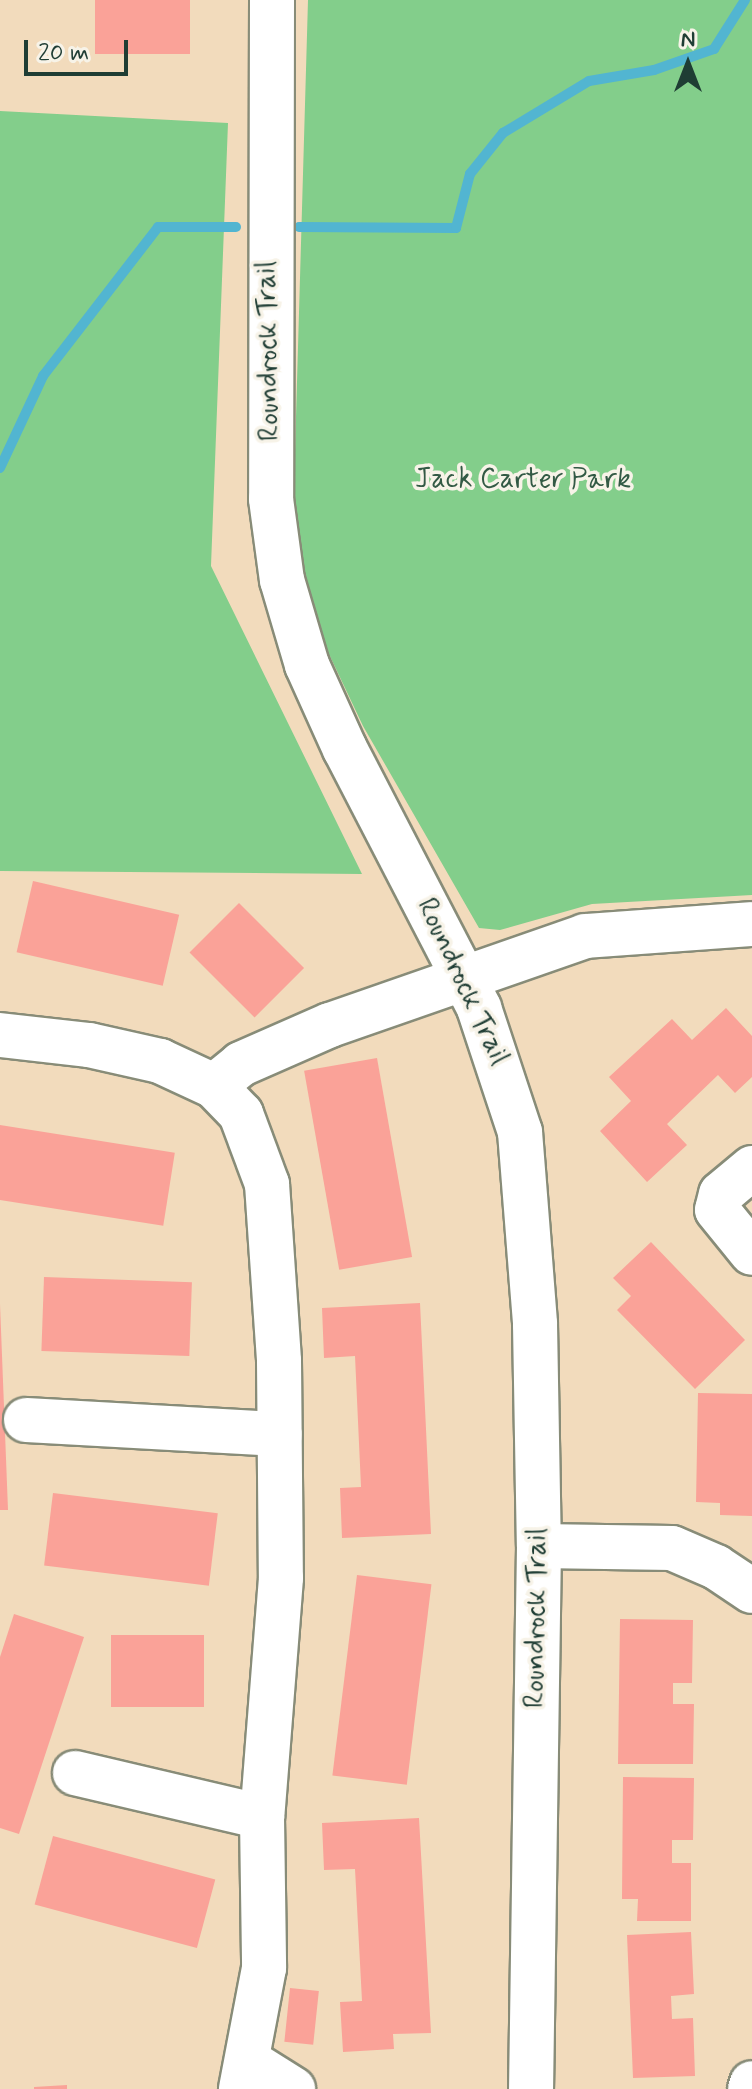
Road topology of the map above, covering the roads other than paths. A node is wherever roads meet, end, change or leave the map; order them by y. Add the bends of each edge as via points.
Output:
1 (272, 0) edge
2 (752, 924) edge
3 (463, 975) junction
4 (0, 1035) edge
5 (214, 1086) junction
6 (752, 1168) edge
7 (752, 1253) edge
8 (26, 1420) dead end
9 (280, 1434) junction
10 (539, 1546) junction
11 (752, 1591) edge
12 (75, 1773) dead end
13 (262, 1817) junction
14 (246, 2075) edge
15 (293, 2089) edge
16 (531, 2089) edge

1 - 3 street, Roundrock Trail via 271,499 282,580 307,665 345,749
2 - 3 street via 585,936
3 - 5 street via 241,1064
3 - 10 street, Roundrock Trail via 502,1066 520,1132 535,1324
4 - 5 street via 89,1045 160,1061
5 - 9 street via 241,1114 267,1184
6 - 7 street via 721,1194 717,1210
8 - 9 street
9 - 13 street via 281,1578
10 - 11 street via 672,1548 716,1567
10 - 16 street, Roundrock Trail
12 - 13 street
13 - 14 street via 264,1968
14 - 15 street

